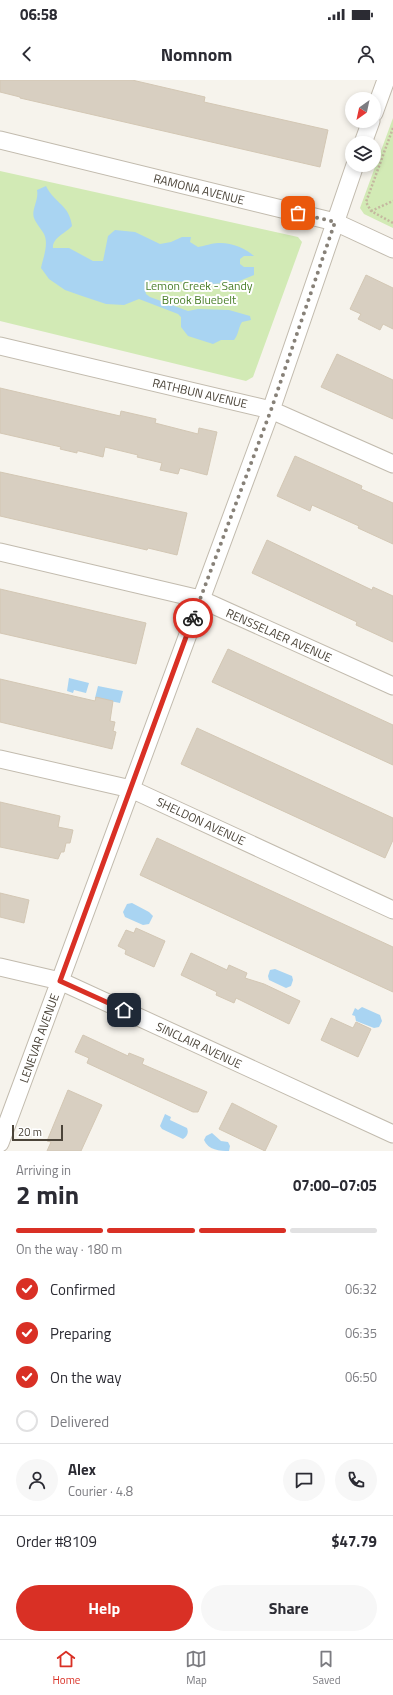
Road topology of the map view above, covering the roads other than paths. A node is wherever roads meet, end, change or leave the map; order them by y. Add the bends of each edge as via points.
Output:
1 (386, 80) edge
2 (381, 94) edge
3 (0, 140) edge
4 (353, 172) edge
5 (335, 222) junction
6 (393, 249) edge
7 (0, 346) edge
8 (271, 410) junction
9 (393, 464) edge
10 (0, 552) edge
11 (200, 599) junction
12 (393, 686) edge
13 (0, 759) edge
14 (131, 789) junction
15 (393, 910) edge
16 (0, 967) edge
17 (60, 981) junction
18 (393, 1134) edge
19 (0, 1143) edge

1 - 2 street
3 - 5 street, RAMONA AVENUE
4 - 5 street, LENEVAR AVENUE
5 - 6 street, RAMONA AVENUE
5 - 8 street, LENEVAR AVENUE
7 - 8 street, RATHBUN AVENUE
8 - 9 street, RATHBUN AVENUE
8 - 11 street, LENEVAR AVENUE
10 - 11 street, RENSSELAER AVENUE
11 - 12 street, RENSSELAER AVENUE
11 - 14 street, LENEVAR AVENUE
13 - 14 street, SHELDON AVENUE
14 - 15 street, SHELDON AVENUE
14 - 17 street, LENEVAR AVENUE
16 - 17 street, SINCLAIR AVENUE
17 - 18 street, SINCLAIR AVENUE
17 - 19 street, LENEVAR AVENUE

